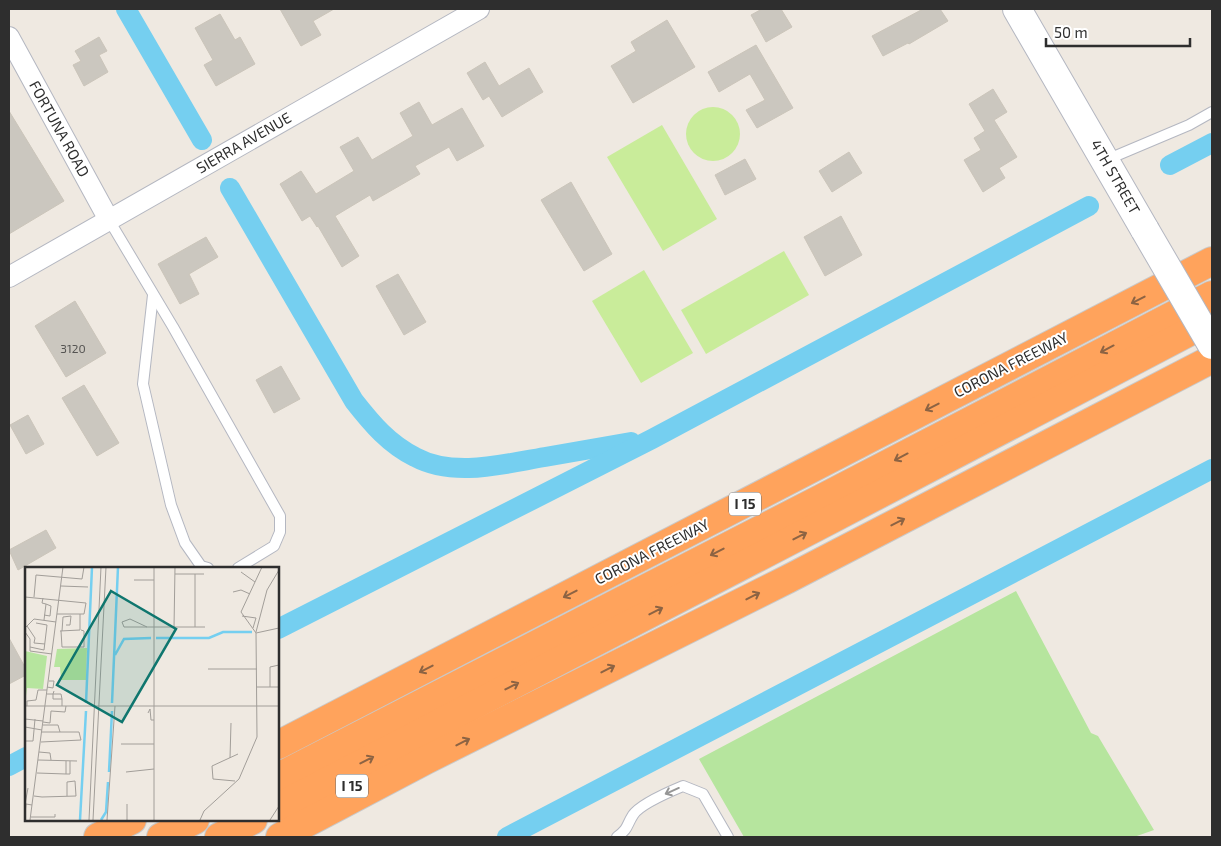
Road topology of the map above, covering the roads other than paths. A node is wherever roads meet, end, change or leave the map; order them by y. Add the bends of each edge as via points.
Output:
1 (479, 9) edge
2 (1017, 9) edge
3 (9, 37) edge
4 (1212, 112) edge
5 (1107, 164) junction
6 (109, 220) junction
7 (1212, 261) edge
8 (9, 277) edge
9 (153, 295) junction
10 (1212, 295) edge
11 (1212, 320) edge
12 (1212, 345) edge
13 (1212, 359) edge
14 (204, 567) edge
15 (240, 567) edge
16 (390, 688) junction
17 (279, 744) edge
18 (426, 760) junction
19 (279, 768) edge
20 (279, 777) edge
21 (279, 806) edge
22 (279, 812) edge
23 (130, 821) edge
24 (193, 821) edge
25 (250, 821) edge
26 (98, 837) edge
27 (161, 837) edge
28 (220, 837) edge
29 (280, 837) edge
30 (617, 837) edge
31 (728, 837) edge

1 - 6 street, SIERRA AVENUE
2 - 5 street, 4TH STREET
3 - 6 street, FORTUNA ROAD
4 - 5 lane
5 - 12 street, 4TH STREET, bridge
6 - 8 street, SIERRA AVENUE
6 - 9 lane
7 -> 16 highway, CORONA FREEWAY / I 15
9 - 14 lane via 143,384 171,505 186,543
9 - 15 lane via 280,516 280,532 274,546
10 -> 20 highway
21 -> 11 highway
18 -> 13 highway, I 15 via 788,579
16 - 17 highway, CORONA FREEWAY / I 15
16 - 19 highway
18 - 22 highway, I 15
18 - 29 highway, I 15
23 - 26 highway
24 - 27 highway
25 - 28 highway
31 -> 30 lane via 704,794 683,786 633,814 626,831

